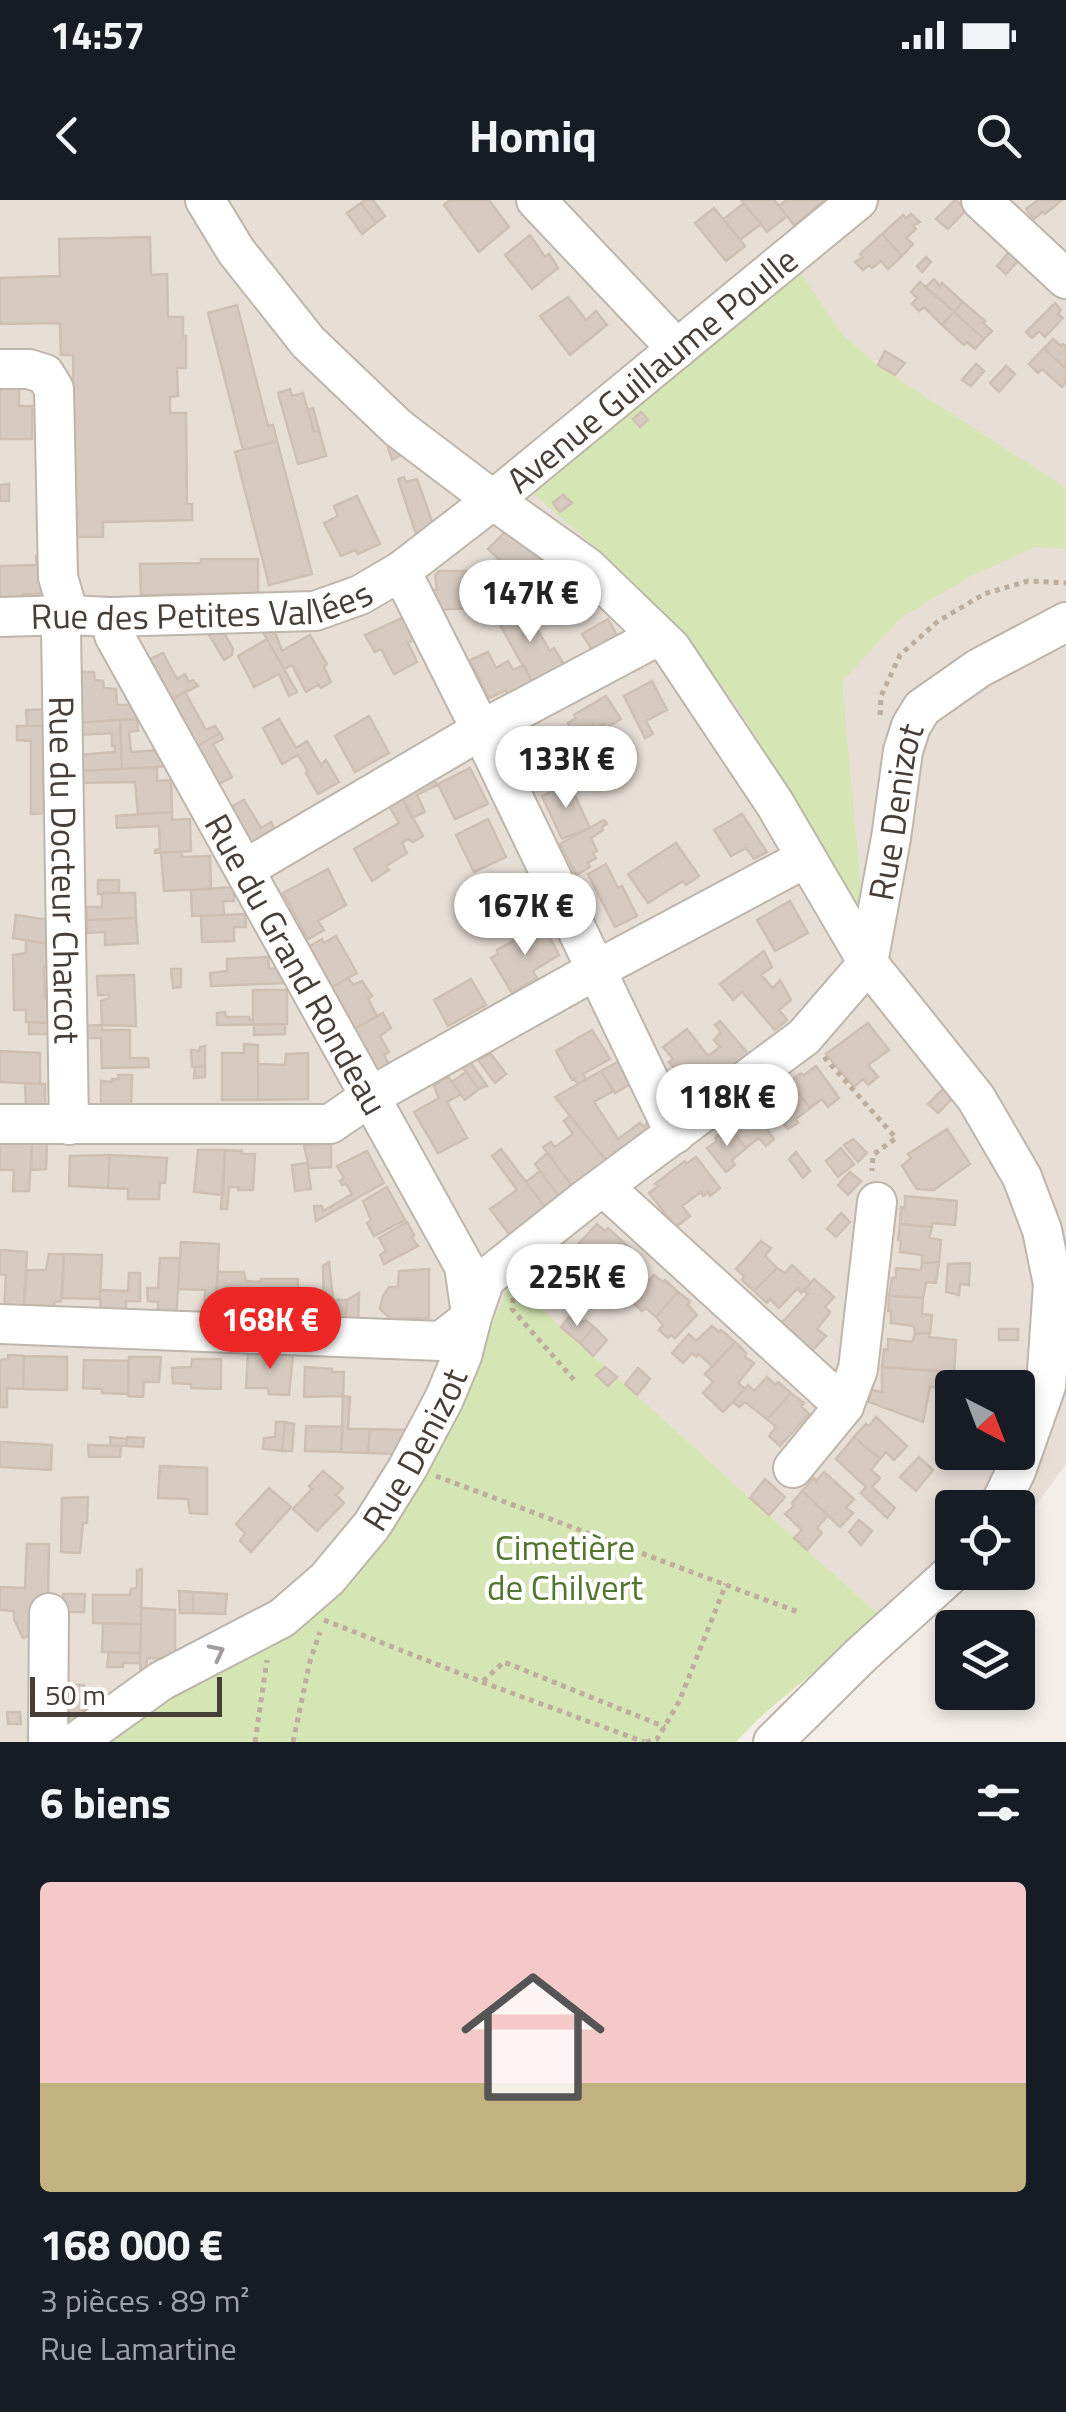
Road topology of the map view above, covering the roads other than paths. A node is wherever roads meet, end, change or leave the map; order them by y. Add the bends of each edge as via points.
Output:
1 (205, 200) edge
2 (536, 200) edge
3 (858, 200) edge
4 (981, 200) edge
5 (1066, 279) edge
6 (677, 348) junction
7 (0, 369) edge
8 (493, 500) junction
9 (401, 571) junction
10 (69, 616) junction
11 (0, 617) edge
12 (110, 617) junction
13 (1066, 622) edge
14 (658, 636) junction
15 (481, 730) junction
16 (806, 858) junction
17 (245, 869) junction
18 (868, 963) junction
19 (596, 970) junction
20 (371, 1096) junction
21 (0, 1124) edge
22 (69, 1124) junction
23 (675, 1134) junction
24 (604, 1187) junction
25 (877, 1202) road end
26 (472, 1317) junction
27 (0, 1324) edge
28 (844, 1406) junction
29 (793, 1468) dead end
30 (1007, 1490) edge
31 (935, 1588) edge
32 (49, 1613) dead end
33 (48, 1742) edge
34 (76, 1742) edge
35 (773, 1742) edge

1 - 8 street via 308,342 398,428
2 - 6 street
3 - 6 street, Avenue Guillaume Poulle
4 - 5 street
6 - 8 street, Avenue Guillaume Poulle
7 - 10 street via 45,374 54,390 58,577
8 - 9 street, Rue des Petites Vallées
8 - 14 street via 587,566
9 - 12 street, Rue des Petites Vallées via 360,596 315,611
9 - 15 street
10 - 11 street, Rue des Petites Vallées
10 - 12 street, Rue des Petites Vallées
10 - 22 street, Rue du Docteur Charcot via 61,628
12 - 17 street, Rue du Grand Rondeau
13 - 18 street, Rue Denizot via 979,668 922,708 911,726
14 - 15 street
14 - 16 street
15 - 17 street
15 - 19 street
16 - 18 street
16 - 19 street
17 - 20 street, Rue du Grand Rondeau
18 - 23 street, Rue Denizot via 804,1037
18 - 30 street via 976,1098 1022,1178 1042,1230 1053,1284 1046,1386
19 - 20 street
19 - 23 street
20 - 22 street via 321,1125
20 - 26 street, Rue du Grand Rondeau via 464,1266
21 - 22 street
23 - 24 street, Rue Denizot
24 - 26 street, Rue Denizot via 485,1279
24 - 28 street
25 - 28 street via 858,1369
26 - 27 street via 440,1342
34 -> 26 street, Rue Denizot via 161,1681 282,1618 311,1625 327,1580 372,1524 450,1385
28 - 29 street
31 - 35 street
32 - 33 street

